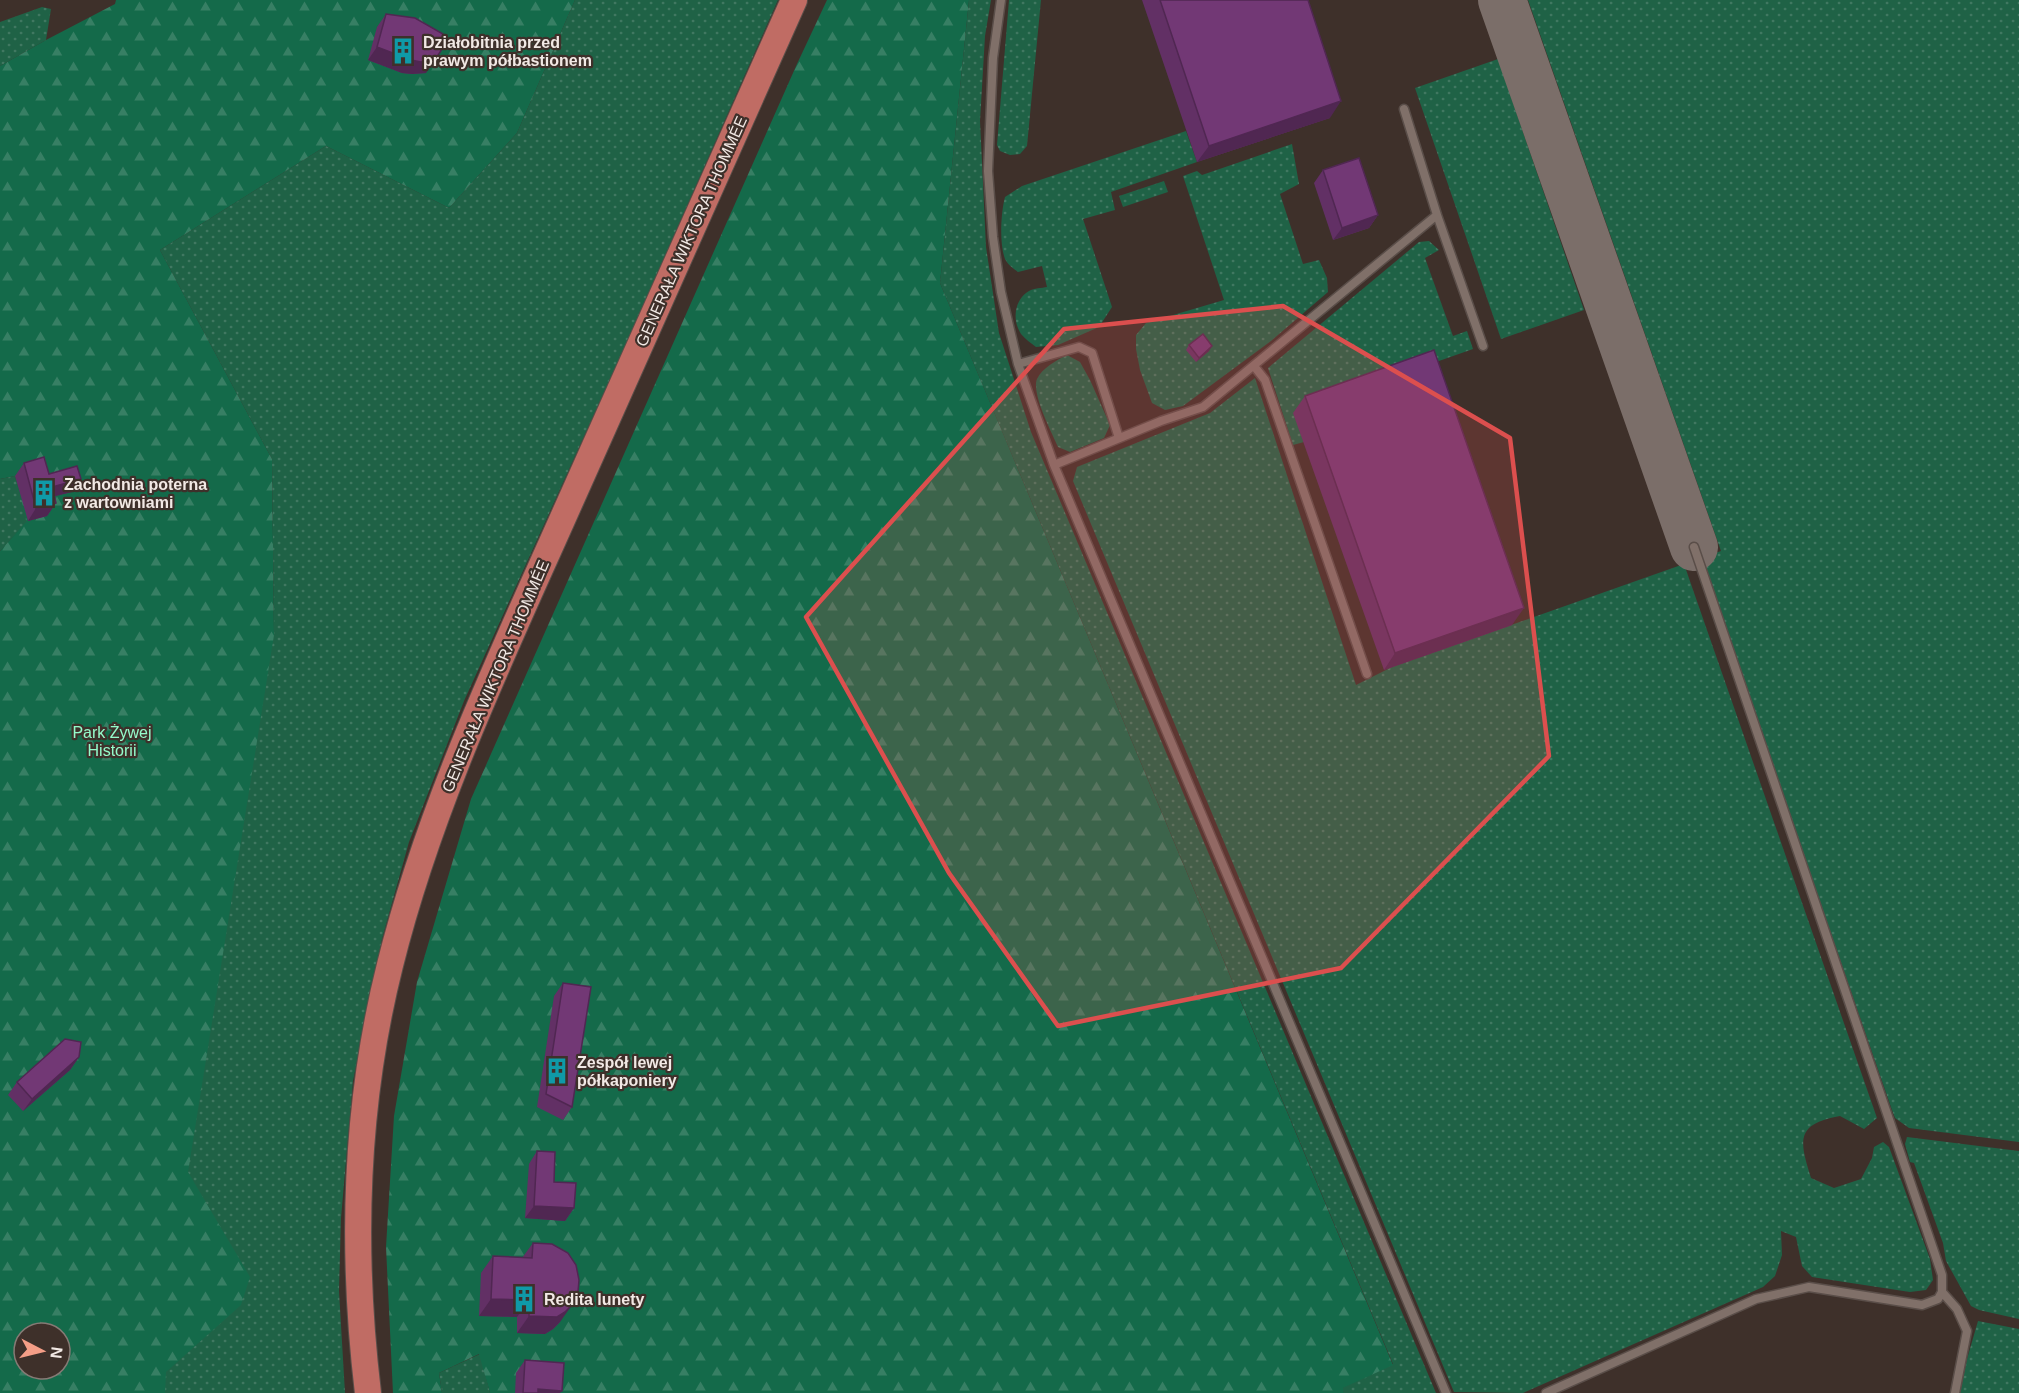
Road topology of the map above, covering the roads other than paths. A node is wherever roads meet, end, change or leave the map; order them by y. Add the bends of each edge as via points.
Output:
1 (794, 0) edge
2 (1001, 0) edge
3 (1404, 109) dead end
4 (1437, 215) junction
5 (1483, 346) dead end
6 (1018, 364) junction
7 (1254, 366) junction
8 (1119, 438) junction
9 (1054, 465) junction
10 (1694, 547) dead end
11 (1367, 674) dead end
12 (1942, 1292) junction
13 (368, 1393) edge
14 (1446, 1393) edge
15 (1545, 1393) edge
16 (1955, 1393) edge

1 - 13 main road, GENERAŁA WIKTORA THOMMÉE via 508,642 447,786 414,881 381,1005 361,1157 358,1270
2 - 6 lane via 993,58 988,171 1001,292
3 - 4 lane
4 - 5 lane
4 - 7 lane
6 - 8 lane via 1079,347 1092,352
6 - 9 lane
7 - 8 lane via 1203,407
7 - 11 lane via 1265,380
8 - 9 lane
9 - 14 lane
10 - 12 lane via 1942,1275
12 - 15 lane via 1938,1299 1922,1305 1809,1287 1756,1299
12 - 16 lane via 1957,1309 1967,1331

